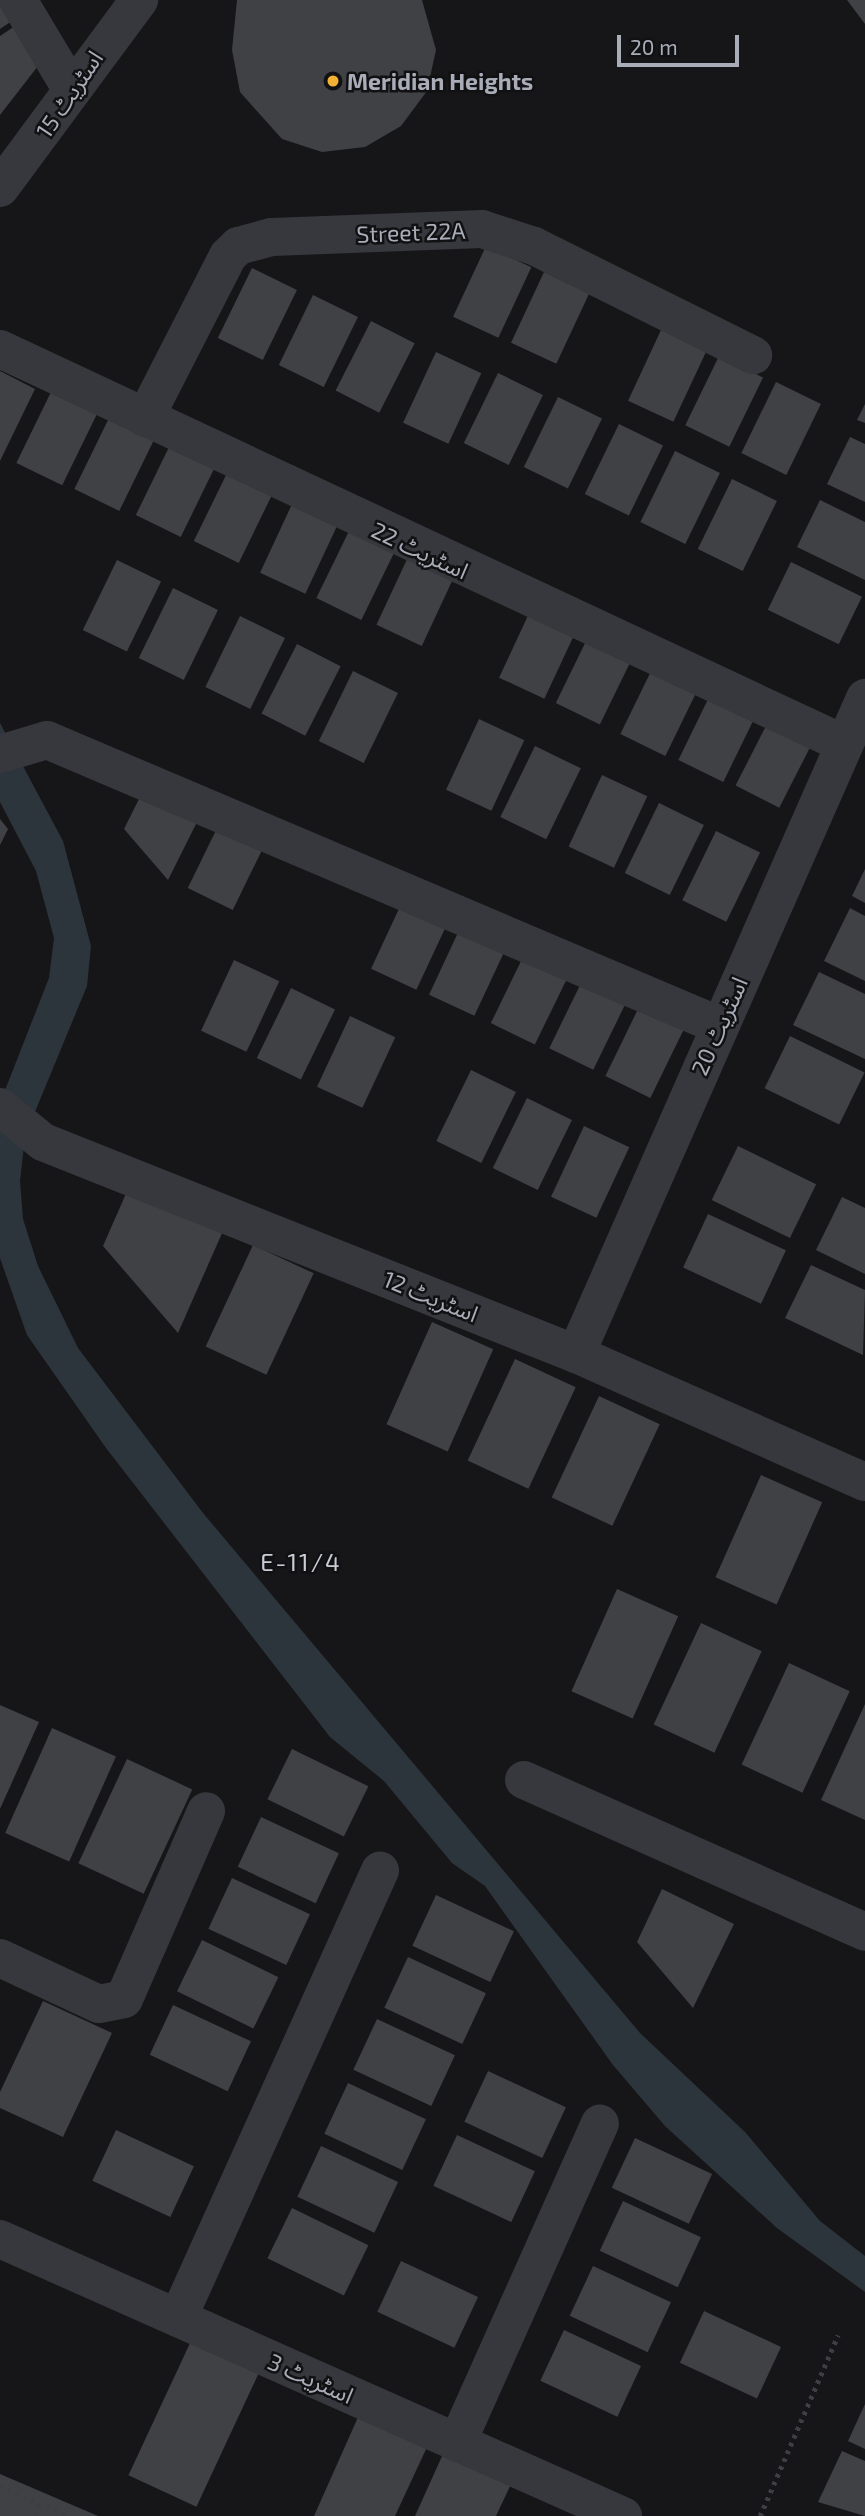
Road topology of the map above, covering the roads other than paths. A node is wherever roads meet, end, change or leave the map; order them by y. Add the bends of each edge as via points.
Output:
1 (18, 0) edge
2 (139, 0) edge
3 (70, 87) junction
4 (0, 188) edge
5 (0, 349) edge
6 (753, 355) dead end
7 (145, 418) junction
8 (865, 698) edge
9 (844, 744) junction
10 (0, 754) edge
11 (718, 1026) junction
12 (0, 1107) edge
13 (576, 1354) junction
14 (865, 1482) edge
15 (524, 1780) dead end
16 (206, 1811) dead end
17 (380, 1871) dead end
18 (865, 1933) edge
19 (0, 1958) edge
20 (600, 2124) dead end
21 (0, 2239) edge
22 (178, 2318) junction
23 (457, 2443) junction
24 (623, 2516) edge

1 - 3 street
2 - 3 street, اسٹریٹ 15
3 - 4 street, اسٹریٹ 15
5 - 7 street, اسٹریٹ 22
6 - 7 street, Street 22A via 534,246 482,229 272,237 238,246 228,256
7 - 9 street, اسٹریٹ 22
8 - 9 street, اسٹریٹ 20
9 - 11 street, اسٹریٹ 20
10 - 11 street via 47,740
11 - 13 street, اسٹریٹ 20
12 - 13 street, اسٹریٹ 12 via 43,1142
13 - 14 street, اسٹریٹ 12
15 - 18 street
16 - 19 street via 124,1999 99,2004
17 - 22 street
20 - 23 street
21 - 22 street, اسٹریٹ 3
22 - 23 street, اسٹریٹ 3
23 - 24 street, اسٹریٹ 3

